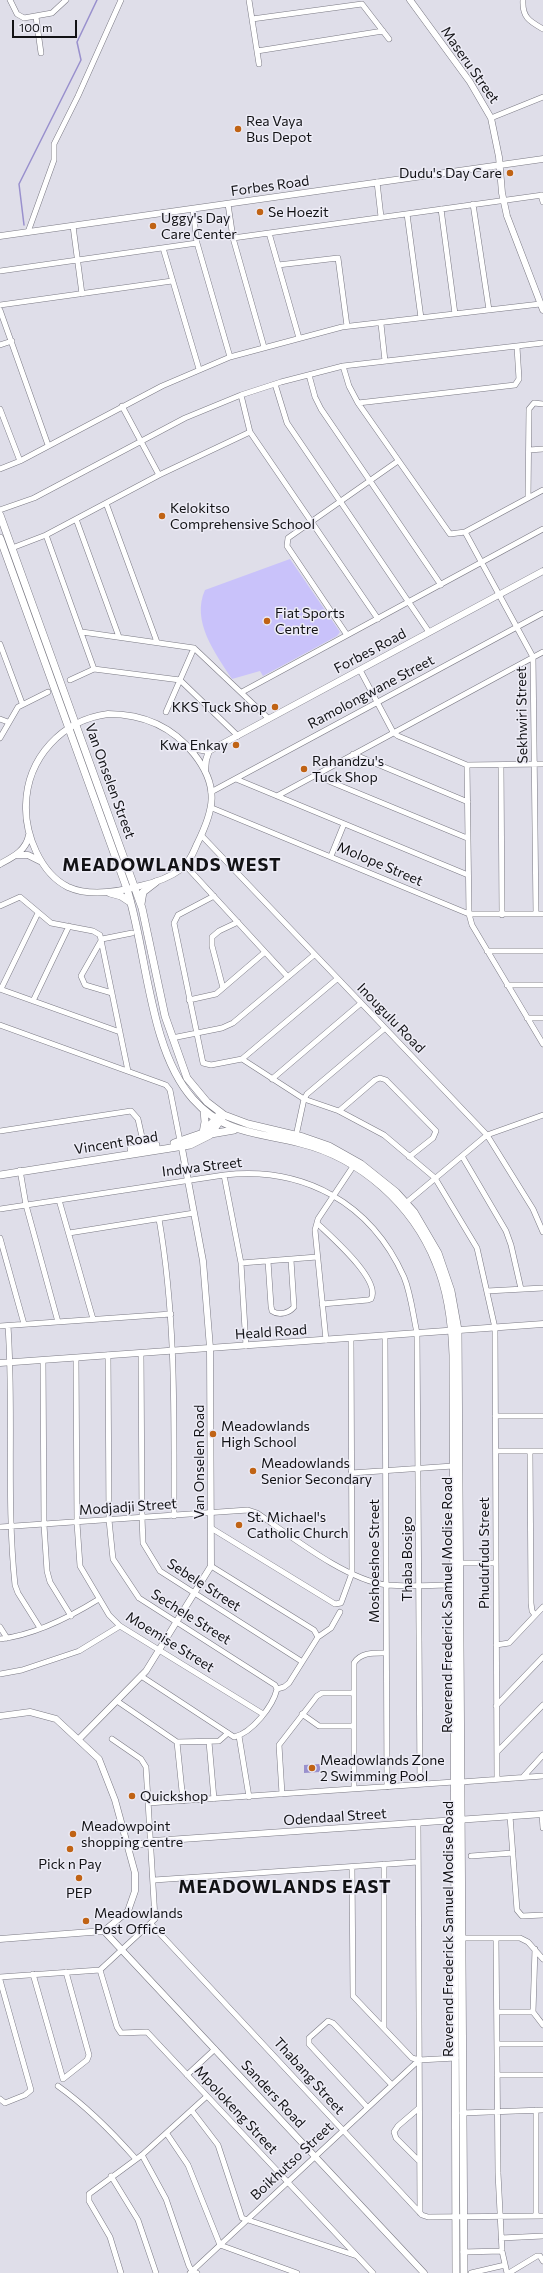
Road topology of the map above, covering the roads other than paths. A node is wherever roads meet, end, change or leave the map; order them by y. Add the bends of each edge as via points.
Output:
1 (10, 0) edge
2 (66, 0) edge
3 (120, 0) edge
4 (249, 0) edge
5 (410, 0) edge
6 (523, 0) edge
7 (36, 17) junction
8 (252, 19) junction
9 (543, 29) edge
10 (383, 31) junction
11 (388, 39) dead end
12 (257, 51) junction
13 (41, 54) dead end
14 (259, 64) dead end
15 (543, 97) edge
16 (491, 118) junction
17 (543, 159) edge
18 (499, 165) junction
19 (378, 182) junction
20 (542, 195) edge
21 (503, 200) junction
22 (543, 202) edge
23 (228, 204) junction
24 (473, 204) junction
25 (193, 209) junction
26 (441, 209) junction
27 (407, 214) junction
28 (381, 217) junction
29 (73, 226) junction
30 (28, 232) junction
31 (269, 233) junction
32 (0, 236) edge
33 (233, 238) junction
34 (197, 243) junction
35 (164, 248) junction
36 (78, 260) junction
37 (278, 265) junction
38 (0, 271) edge
39 (172, 281) junction
40 (82, 294) junction
41 (540, 304) junction
42 (0, 305) edge
43 (0, 310) edge
44 (489, 310) junction
45 (543, 310) edge
46 (455, 314) junction
47 (421, 318) junction
48 (381, 324) junction
49 (347, 326) junction
50 (299, 338) junction
51 (12, 342) junction
52 (543, 343) edge
53 (0, 345) edge
54 (264, 347) junction
55 (517, 347) junction
56 (230, 357) junction
57 (385, 361) junction
58 (343, 366) junction
59 (199, 369) junction
60 (309, 375) junction
61 (275, 384) junction
62 (241, 395) junction
63 (358, 403) junction
64 (543, 404) edge
65 (122, 406) junction
66 (0, 409) edge
67 (250, 432) junction
68 (141, 440) junction
69 (48, 445) junction
70 (543, 449) edge
71 (529, 450) junction
72 (20, 461) junction
73 (398, 461) junction
74 (0, 469) edge
75 (159, 475) junction
76 (369, 481) junction
77 (543, 490) edge
78 (528, 498) junction
79 (340, 501) junction
80 (106, 503) junction
81 (0, 510) edge
82 (0, 515) edge
83 (76, 519) junction
84 (310, 521) junction
85 (543, 529) edge
86 (465, 532) junction
87 (46, 535) junction
88 (0, 538) edge
89 (12, 548) junction
90 (2, 552) edge
91 (481, 562) junction
92 (543, 571) edge
93 (441, 585) junction
94 (499, 595) junction
95 (409, 602) junction
96 (543, 613) edge
97 (378, 619) junction
98 (517, 627) junction
99 (82, 632) junction
100 (429, 632) junction
101 (348, 635) junction
102 (119, 637) junction
103 (157, 642) junction
104 (0, 644) edge
105 (194, 648) junction
106 (543, 652) edge
107 (533, 657) junction
108 (94, 669) junction
109 (360, 670) junction
110 (70, 680) dead end
111 (180, 680) junction
112 (48, 692) dead end
113 (242, 692) junction
114 (377, 702) junction
115 (22, 704) junction
116 (166, 712) dead end
117 (0, 719) edge
118 (270, 719) junction
119 (8, 722) junction
120 (75, 723) junction
121 (68, 728) junction
122 (393, 732) junction
123 (238, 736) junction
124 (0, 738) edge
125 (189, 748) junction
126 (209, 751) junction
127 (353, 754) junction
128 (535, 764) junction
129 (543, 764) edge
130 (467, 765) junction
131 (501, 765) junction
132 (205, 773) junction
133 (314, 775) junction
134 (236, 778) junction
135 (211, 792) junction
136 (277, 796) junction
137 (468, 802) junction
138 (212, 808) junction
139 (344, 824) junction
140 (29, 833) junction
141 (202, 836) junction
142 (467, 838) junction
143 (15, 856) junction
144 (331, 856) junction
145 (42, 862) junction
146 (0, 864) edge
147 (186, 866) junction
148 (468, 875) junction
149 (156, 882) junction
150 (131, 889) junction
151 (110, 893) junction
152 (214, 896) junction
153 (132, 904) junction
154 (0, 906) edge
155 (142, 908) junction
156 (38, 913) junction
157 (469, 914) junction
158 (536, 914) junction
159 (543, 914) edge
160 (502, 915) junction
161 (238, 922) junction
162 (69, 926) junction
163 (132, 933) dead end
164 (102, 939) junction
165 (486, 951) junction
166 (543, 951) edge
167 (265, 952) junction
168 (314, 955) junction
169 (288, 977) junction
170 (338, 979) junction
171 (507, 985) junction
172 (543, 985) edge
173 (223, 988) junction
174 (0, 989) edge
175 (112, 993) junction
176 (189, 1000) junction
177 (33, 1001) junction
178 (360, 1004) junction
179 (527, 1018) junction
180 (543, 1018) edge
181 (0, 1025) edge
182 (384, 1029) junction
183 (120, 1032) junction
184 (195, 1032) junction
185 (172, 1038) junction
186 (543, 1044) edge
187 (242, 1059) junction
188 (128, 1071) junction
189 (272, 1079) junction
190 (304, 1099) junction
191 (204, 1110) junction
192 (339, 1111) junction
193 (543, 1115) edge
194 (220, 1117) junction
195 (236, 1130) junction
196 (0, 1131) edge
197 (206, 1134) junction
198 (487, 1135) junction
199 (296, 1136) junction
200 (181, 1144) junction
201 (144, 1146) junction
202 (462, 1156) junction
203 (410, 1157) junction
204 (354, 1166) junction
205 (20, 1170) junction
206 (0, 1173) edge
207 (224, 1175) junction
208 (435, 1178) junction
209 (188, 1180) junction
210 (334, 1195) junction
211 (59, 1200) junction
212 (407, 1202) junction
213 (26, 1205) junction
214 (0, 1209) edge
215 (194, 1212) junction
216 (159, 1219) junction
217 (317, 1223) junction
218 (543, 1232) edge
219 (69, 1233) junction
220 (0, 1238) edge
221 (317, 1257) junction
222 (292, 1260) junction
223 (268, 1261) junction
224 (241, 1263) junction
225 (543, 1288) edge
226 (521, 1289) junction
227 (487, 1291) junction
228 (322, 1304) junction
229 (171, 1314) junction
230 (92, 1319) junction
231 (58, 1322) junction
232 (24, 1324) junction
233 (543, 1324) edge
234 (0, 1326) edge
235 (8, 1326) junction
236 (495, 1328) junction
237 (455, 1331) junction
238 (417, 1333) junction
239 (385, 1336) junction
240 (351, 1338) junction
241 (326, 1340) junction
242 (246, 1346) junction
243 (210, 1348) junction
244 (173, 1351) junction
245 (141, 1353) junction
246 (108, 1356) junction
247 (76, 1358) junction
248 (43, 1360) junction
249 (10, 1362) junction
250 (0, 1363) edge
251 (495, 1416) junction
252 (543, 1416) edge
253 (530, 1450) junction
254 (496, 1451) junction
255 (543, 1451) edge
256 (453, 1466) junction
257 (418, 1468) junction
258 (385, 1471) junction
259 (352, 1473) junction
260 (211, 1513) junction
261 (174, 1516) junction
262 (142, 1518) junction
263 (109, 1520) junction
264 (77, 1523) junction
265 (44, 1525) junction
266 (0, 1527) edge
267 (11, 1527) junction
268 (211, 1528) junction
269 (460, 1563) junction
270 (496, 1563) junction
271 (211, 1566) junction
272 (352, 1573) junction
273 (386, 1585) junction
274 (419, 1585) junction
275 (454, 1585) junction
276 (195, 1594) junction
277 (99, 1599) junction
278 (543, 1607) edge
279 (340, 1612) dead end
280 (536, 1615) junction
281 (71, 1616) junction
282 (178, 1622) junction
283 (120, 1626) junction
284 (0, 1627) edge
285 (40, 1628) junction
286 (318, 1637) junction
287 (7, 1638) junction
288 (0, 1639) edge
289 (496, 1646) junction
290 (160, 1649) junction
291 (386, 1653) junction
292 (543, 1657) edge
293 (301, 1661) junction
294 (0, 1674) edge
295 (141, 1676) junction
296 (277, 1689) junction
297 (353, 1692) junction
298 (117, 1701) junction
299 (543, 1705) edge
300 (496, 1706) junction
301 (263, 1714) junction
302 (302, 1714) junction
303 (0, 1716) edge
304 (353, 1726) junction
305 (228, 1733) junction
306 (239, 1736) junction
307 (79, 1739) junction
308 (112, 1739) dead end
309 (177, 1742) junction
310 (209, 1742) junction
311 (497, 1752) junction
312 (543, 1755) edge
313 (543, 1776) edge
314 (523, 1777) junction
315 (497, 1779) junction
316 (457, 1782) junction
317 (420, 1784) junction
318 (387, 1787) junction
319 (354, 1789) junction
320 (282, 1794) junction
321 (248, 1797) junction
322 (214, 1799) junction
323 (183, 1801) junction
324 (148, 1804) junction
325 (543, 1814) edge
326 (510, 1816) junction
327 (458, 1820) junction
328 (418, 1823) junction
329 (543, 1828) edge
330 (150, 1842) junction
331 (130, 1847) junction
332 (512, 1853) junction
333 (470, 1856) dead end
334 (418, 1862) junction
335 (384, 1864) junction
336 (352, 1866) junction
337 (154, 1880) junction
338 (543, 1915) edge
339 (150, 1924) junction
340 (104, 1932) junction
341 (461, 1938) junction
342 (496, 1938) junction
343 (0, 1939) edge
344 (535, 1949) junction
345 (122, 1950) junction
346 (543, 1959) edge
347 (100, 1970) junction
348 (66, 1972) junction
349 (33, 1974) junction
350 (0, 1978) edge
351 (497, 2012) junction
352 (533, 2012) junction
353 (543, 2025) edge
354 (384, 2028) junction
355 (497, 2044) junction
356 (543, 2044) edge
357 (215, 2049) junction
358 (456, 2058) junction
359 (419, 2060) junction
360 (187, 2075) junction
361 (497, 2075) junction
362 (543, 2075) edge
363 (61, 2083) junction
364 (391, 2084) junction
365 (207, 2096) junction
366 (0, 2099) edge
367 (367, 2107) junction
368 (419, 2108) junction
369 (536, 2110) junction
370 (543, 2110) edge
371 (192, 2111) junction
372 (497, 2111) junction
373 (462, 2113) junction
374 (342, 2130) junction
375 (167, 2134) junction
376 (142, 2155) junction
377 (315, 2156) junction
378 (135, 2158) junction
379 (419, 2161) junction
380 (111, 2176) junction
381 (287, 2182) junction
382 (420, 2213) junction
383 (499, 2216) junction
384 (536, 2216) junction
385 (543, 2216) edge
386 (459, 2217) junction
387 (246, 2221) junction
388 (543, 2236) edge
389 (501, 2238) junction
390 (220, 2245) junction
391 (502, 2251) junction
392 (463, 2252) junction
393 (357, 2256) junction
394 (543, 2261) edge
395 (505, 2265) junction
396 (193, 2272) edge
397 (122, 2273) edge
398 (156, 2273) edge
399 (297, 2273) edge
400 (373, 2273) edge
401 (424, 2273) edge
402 (456, 2273) edge
403 (464, 2273) edge
404 (471, 2273) edge
405 (508, 2273) edge

1 - 7 street via 19,16
2 - 7 street via 52,13
3 - 30 street via 54,144 54,160
4 - 8 street
5 - 16 street, Maseru Street via 470,82
6 - 9 street via 526,19
7 - 13 street
8 - 10 street via 362,4
8 - 12 street
10 - 11 street
10 - 12 street
12 - 14 street
15 - 16 street
16 - 18 street, Maseru Street
17 - 18 street, Forbes Road
18 - 19 street, Forbes Road
18 - 21 street, Maseru Street
19 - 23 street, Forbes Road
19 - 28 street
20 - 21 street
20 - 22 street
21 - 24 street
21 - 41 street, Maseru Street
23 - 25 street, Forbes Road
23 - 33 street
24 - 26 street
24 - 44 street
25 - 29 street, Forbes Road
25 - 34 street
26 - 27 street
26 - 46 street
27 - 28 street
27 - 47 street
28 - 31 street
29 - 30 street, Forbes Road
29 - 36 street
30 - 32 street, Forbes Road
31 - 33 street
31 - 37 street
33 - 54 street
34 - 35 street
34 - 56 street
35 - 36 street
35 - 39 street
36 - 38 street
36 - 40 street
37 - 49 street via 338,258
37 - 50 street
39 - 40 street
39 - 59 street
40 - 42 street
41 - 44 street
41 - 45 street, Maseru Street
43 - 51 street
44 - 46 street
46 - 47 street
47 - 48 street
48 - 49 street
48 - 57 street
49 - 50 street
50 - 54 street
51 - 53 street
51 - 69 street
52 - 55 street
54 - 56 street
55 - 57 street
55 - 63 street via 519,379 515,385
56 - 59 street
57 - 58 street
58 - 60 street
58 - 63 street via 348,386
59 - 65 street
60 - 61 street
60 - 76 street via 318,404
61 - 62 street
61 - 79 street via 287,423
62 - 67 street
62 - 68 street via 185,418
63 - 73 street
64 - 71 street via 533,404 529,409
65 - 68 street
65 - 69 street
66 - 72 street
67 - 75 street
67 - 84 street
68 - 75 street
68 - 81 street via 34,498
69 - 72 street
70 - 71 street
71 - 78 street
72 - 74 street
73 - 76 street
73 - 86 street via 447,532 455,535
75 - 80 street
76 - 79 street
76 - 93 street
77 - 78 street
78 - 86 street
79 - 84 street
79 - 95 street
80 - 83 street
80 - 103 street
82 - 89 main road, Van Onselen Street
83 - 87 street
83 - 102 street
84 - 97 street
84 - 101 street via 288,538 287,546
85 - 91 street
86 - 91 street, Sekhwiri Street
87 - 89 street
87 - 99 street
88 - 90 main road, Van Onselen Street
89 - 120 main road, Van Onselen Street
90 - 121 main road, Van Onselen Street
91 - 93 street
91 - 94 street, Sekhwiri Street
92 - 94 street, Forbes Road
93 - 95 street
94 - 98 street, Sekhwiri Street
94 - 100 street, Forbes Road
95 - 97 street
95 - 100 street
96 - 98 street, Ramolongwane Street
97 - 101 street
98 - 107 street, Sekhwiri Street
98 - 114 street, Ramolongwane Street
99 - 102 street
99 - 108 street
100 - 109 street, Forbes Road
101 - 113 street
102 - 103 street
103 - 105 street
104 - 115 street
105 - 111 street
105 - 113 street
106 - 107 street
107 - 122 street
107 - 128 street, Sekhwiri Street
108 - 110 street
108 - 111 street
109 - 114 street
109 - 118 street, Forbes Road
111 - 116 street
111 - 123 street
112 - 115 street
113 - 118 street
114 - 122 street
114 - 134 street, Ramolongwane Street
115 - 119 street
117 - 119 street
118 - 123 street, Forbes Road
119 - 124 street
120 - 121 street
120 - 125 street via 108,714 141,717 169,730
120 - 150 main road, Van Onselen Street
121 - 140 street via 46,749 30,779 26,806
121 - 150 main road, Van Onselen Street
122 - 127 street
122 - 130 street
123 - 126 street, Forbes Road
125 - 126 street
125 - 132 street
126 - 132 street
127 - 133 street
127 - 137 street
128 - 129 street
128 - 131 street
128 - 158 street, Sekhwiri Street
130 - 131 street
130 - 137 street
131 - 160 street
132 - 135 street
133 - 136 street
133 - 142 street
134 - 135 street, Ramolongwane Street
134 - 136 street
135 - 138 street
136 - 139 street
137 - 142 street
138 - 141 street
138 - 144 street, Molope Street
139 - 144 street
139 - 148 street
140 - 143 street via 26,845
140 - 145 street
141 - 147 street
141 - 168 street, Inougulu Road
142 - 148 street
143 - 145 street via 28,855
143 - 146 street
144 - 157 street, Molope Street
145 - 151 street via 69,888
147 - 149 street
147 - 152 street
148 - 157 street
149 - 150 street
149 - 155 main road via 143,892
150 - 151 street
150 - 153 main road, Van Onselen Street
150 - 155 main road, Van Onselen Street
151 - 153 main road via 125,898
152 - 161 street
152 - 176 street via 181,913 174,920
153 - 191 main road, Van Onselen Street via 161,1036 179,1080 188,1094
154 - 156 street via 20,897
155 - 185 main road, Van Onselen Street via 160,997
156 - 162 street via 51,923
156 - 174 street
157 - 160 street, Molope Street
157 - 165 street
158 - 159 street, Molope Street
158 - 160 street, Molope Street
161 - 167 street
161 - 173 street via 219,930 212,937
162 - 164 street via 94,930
162 - 177 street
163 - 164 street
164 - 175 street
164 - 175 street via 82,973 82,980 85,985
165 - 166 street
165 - 171 street
167 - 169 street
167 - 173 street
168 - 169 street
168 - 170 street, Inougulu Road
169 - 184 street via 233,1023 222,1028
170 - 178 street, Inougulu Road
170 - 187 street
171 - 172 street
171 - 179 street
173 - 176 street via 216,994
174 - 177 street
175 - 183 street
176 - 184 street
177 - 183 street
178 - 182 street, Inougulu Road
178 - 189 street
179 - 180 street
179 - 186 street
181 - 188 street
182 - 190 street
182 - 198 street, Inougulu Road
183 - 188 street
184 - 185 street
184 - 187 street via 201,1060 211,1065
185 - 194 main road, Van Onselen Street via 187,1078
187 - 189 street, Phudufudu Street
188 - 200 street via 161,1082 168,1087
189 - 190 street, Phudufudu Street
190 - 192 street, Phudufudu Street
190 - 199 street
191 - 194 main road, Van Onselen Street
191 - 197 main road
192 - 203 street, Phudufudu Street via 384,1135
192 - 203 street via 375,1080 386,1080 436,1131 433,1138
193 - 198 street
194 - 195 main road, Reverend Frederick Samuel Modise Road
194 - 197 main road, Vincent Road
194 - 199 main road, Reverend Frederick Samuel Modise Road
195 - 197 main road
195 - 204 main road, Reverend Frederick Samuel Modise Road via 311,1146
196 - 201 street via 131,1110 138,1119
197 - 200 main road, Vincent Road via 196,1143
198 - 202 street
198 - 218 street, Inougulu Road via 533,1209
199 - 212 main road, Reverend Frederick Samuel Modise Road via 330,1146 349,1156
200 - 201 main road, Vincent Road
200 - 205 main road, Vincent Road
200 - 209 street, Van Onselen Road
201 - 205 main road, Vincent Road
202 - 208 street
202 - 226 street via 506,1231
203 - 208 street, Phudufudu Street
204 - 210 street
204 - 237 main road, Reverend Frederick Samuel Modise Road via 399,1203 426,1241 441,1278
205 - 206 main road, Vincent Road
205 - 213 street
207 - 209 street, Indwa Street
207 - 210 street, Indwa Street via 252,1174 293,1178
207 - 224 street
208 - 212 street
208 - 227 street, Phudufudu Street via 474,1243
209 - 211 street, Indwa Street
209 - 215 street, Van Onselen Road
210 - 217 street
210 - 238 street, Indwa Street via 372,1227 387,1248 404,1278
211 - 213 street, Indwa Street
211 - 219 street
212 - 237 main road, Reverend Frederick Samuel Modise Road via 430,1238 443,1265
213 - 214 street, Indwa Street
213 - 231 street
215 - 216 street
215 - 243 street, Van Onselen Road via 203,1261
216 - 219 street
216 - 229 street
217 - 221 street
217 - 228 street via 350,1254 366,1276 373,1293 368,1300
219 - 230 street
220 - 232 street
221 - 222 street
221 - 228 street
222 - 223 street
222 - 223 street via 295,1303 287,1313 275,1313 271,1309
223 - 224 street
224 - 242 street
225 - 226 street
226 - 227 street
227 - 236 street, Phudufudu Street
228 - 241 street
229 - 230 street
229 - 244 street
230 - 231 street
231 - 232 street
232 - 235 street
233 - 236 street, Heald Road
234 - 235 street
235 - 249 street
236 - 237 street, Heald Road
236 - 251 street, Phudufudu Street
237 - 238 street, Heald Road
237 - 256 main road, Reverend Frederick Samuel Modise Road
237 - 269 main road, Reverend Frederick Samuel Modise Road
238 - 239 street, Heald Road
238 - 257 street, Thaba Bosigo
239 - 240 street, Heald Road
239 - 258 street, Moshoeshoe Street
240 - 241 street, Heald Road
240 - 259 street
241 - 242 street, Heald Road
242 - 243 street, Heald Road
243 - 244 street, Heald Road
243 - 260 street, Van Onselen Road
244 - 245 street, Heald Road
244 - 261 street
245 - 246 street, Heald Road
245 - 262 street, Sebele Street
246 - 247 street, Heald Road
246 - 263 street, Sechele Street
247 - 248 street, Heald Road
247 - 264 street, Moemise Street
248 - 249 street, Heald Road
248 - 265 street
249 - 250 street, Heald Road
249 - 267 street
251 - 252 street
251 - 254 street, Phudufudu Street
253 - 254 street
253 - 255 street
253 - 280 street via 531,1608
254 - 270 street, Phudufudu Street
256 - 257 street
256 - 275 main road, Reverend Frederick Samuel Modise Road
257 - 258 street
257 - 274 street, Thaba Bosigo
258 - 259 street
258 - 273 street, Moshoeshoe Street
259 - 272 street
260 - 261 street, Modjadji Street
260 - 268 street, Van Onselen Road
260 - 272 street, Modjadji Street via 252,1511
261 - 262 street, Modjadji Street
262 - 263 street, Modjadji Street
262 - 276 street, Sebele Street via 143,1543 157,1569
263 - 264 street, Modjadji Street
263 - 282 street, Sechele Street via 112,1556 133,1591 139,1598
264 - 265 street, Modjadji Street
264 - 277 street, Moemise Street via 80,1566
265 - 267 street, Modjadji Street
265 - 281 street via 48,1578
266 - 267 street, Modjadji Street
267 - 285 street via 17,1590
268 - 271 street, Van Onselen Road
268 - 272 street via 335,1604 340,1603 343,1598
269 - 270 street
269 - 316 main road, Reverend Frederick Samuel Modise Road
270 - 289 street, Phudufudu Street
271 - 276 street, Van Onselen Road
271 - 286 street via 314,1630
272 - 273 street, Modjadji Street
273 - 274 street, Modjadji Street
273 - 291 street, Moshoeshoe Street
274 - 275 street, Modjadji Street
274 - 317 street, Thaba Bosigo
275 - 316 main road, Reverend Frederick Samuel Modise Road
276 - 282 street, Van Onselen Road
276 - 293 street, Sebele Street
277 - 281 street
277 - 283 street, Moemise Street via 112,1619
278 - 280 street
279 - 286 street via 331,1628
280 - 289 street via 509,1642
281 - 285 street
282 - 290 street, Van Onselen Road
282 - 296 street, Sechele Street via 275,1685
283 - 290 street, Moemise Street
283 - 294 street via 79,1651 22,1670
284 - 287 street
285 - 287 street
286 - 293 street
287 - 288 street
289 - 300 street, Phudufudu Street
290 - 295 street, Van Onselen Road
290 - 301 street, Moemise Street
291 - 297 street via 368,1654 356,1660 353,1667
291 - 318 street, Moshoeshoe Street
292 - 300 street
293 - 296 street via 289,1683
295 - 298 street, Van Onselen Road
295 - 305 street
296 - 301 street
297 - 302 street via 319,1694
297 - 304 street
298 - 307 street, Van Onselen Road
298 - 309 street
299 - 311 street
300 - 311 street, Phudufudu Street
301 - 306 street
302 - 304 street via 319,1726
302 - 320 street via 278,1748
303 - 307 street via 25,1712 51,1717
304 - 319 street
305 - 306 street
305 - 310 street via 219,1741
306 - 321 street
307 - 331 street via 103,1765
308 - 324 street via 144,1762
309 - 310 street
309 - 323 street
310 - 322 street
311 - 315 street, Phudufudu Street
312 - 314 street
313 - 314 street
314 - 315 street
315 - 316 street
316 - 317 street
316 - 327 main road, Reverend Frederick Samuel Modise Road
317 - 318 street
318 - 319 street
319 - 320 street
320 - 321 street
321 - 322 street
322 - 323 street
323 - 324 street
324 - 330 street
325 - 326 street, Odendaal Street
325 - 329 street
326 - 327 street, Odendaal Street
326 - 332 street
327 - 328 street, Odendaal Street
327 - 341 main road, Reverend Frederick Samuel Modise Road
327 - 358 main road, Reverend Frederick Samuel Modise Road
328 - 330 street, Odendaal Street
328 - 334 street
330 - 331 street, Odendaal Street
330 - 337 street
331 - 340 street via 135,1873 132,1901 123,1916
332 - 333 street
332 - 338 street via 516,1909 522,1916
334 - 335 street
334 - 359 street
335 - 336 street
335 - 354 street
336 - 337 street
336 - 354 street via 352,1992
337 - 339 street via 155,1915
339 - 345 street
339 - 374 street, Thabang Street
340 - 343 street
340 - 345 street, Sanders Road
341 - 342 street
341 - 373 main road, Reverend Frederick Samuel Modise Road
342 - 344 street via 520,1938
342 - 351 street
344 - 346 street
344 - 352 street
345 - 347 street
345 - 357 street, Sanders Road
347 - 348 street
347 - 360 street, Mpolokeng Street via 121,2033 147,2032
348 - 349 street
348 - 363 street via 89,2055 87,2060
349 - 350 street
349 - 363 street
350 - 366 street via 31,2090 5,2104
351 - 352 street
351 - 355 street
352 - 353 street
354 - 359 street via 410,2057
355 - 356 street
355 - 361 street
357 - 360 street
357 - 377 street, Sanders Road
358 - 359 street
358 - 386 main road, Reverend Frederick Samuel Modise Road
359 - 364 street, Boikhutso Street
359 - 368 street
360 - 365 street, Mpolokeng Street
361 - 362 street
361 - 372 street
363 - 378 street via 69,2094 97,2118
364 - 367 street, Boikhutso Street
364 - 367 street via 333,2022 328,2021 321,2026 309,2038 309,2044
365 - 371 street
365 - 381 street, Mpolokeng Street
367 - 374 street, Boikhutso Street
368 - 379 street
368 - 379 street via 394,2132 396,2138
369 - 370 street
369 - 372 street
369 - 384 street
371 - 375 street
371 - 387 street via 218,2145 241,2217
372 - 373 street
372 - 383 street
373 - 386 main road, Reverend Frederick Samuel Modise Road
374 - 377 street, Boikhutso Street
374 - 382 street, Thabang Street
375 - 376 street
375 - 390 street via 188,2165
376 - 378 street
376 - 396 street via 166,2199
377 - 381 street, Boikhutso Street
377 - 401 street, Sanders Road
378 - 380 street
379 - 382 street
380 - 397 street via 90,2192 88,2197 110,2237
380 - 398 street via 138,2220
381 - 387 street, Boikhutso Street
381 - 393 street, Mpolokeng Street
382 - 386 street via 428,2217
383 - 384 street
383 - 386 street
383 - 389 street
384 - 385 street
386 - 392 main road, Reverend Frederick Samuel Modise Road
386 - 402 main road, Reverend Frederick Samuel Modise Road
387 - 390 street, Boikhutso Street
387 - 393 street
388 - 389 street
389 - 391 street
390 - 396 street, Boikhutso Street
390 - 399 street
391 - 392 street
391 - 395 street
392 - 403 main road, Reverend Frederick Samuel Modise Road
393 - 400 street, Mpolokeng Street
394 - 405 street via 537,2256
395 - 404 street
395 - 405 street

